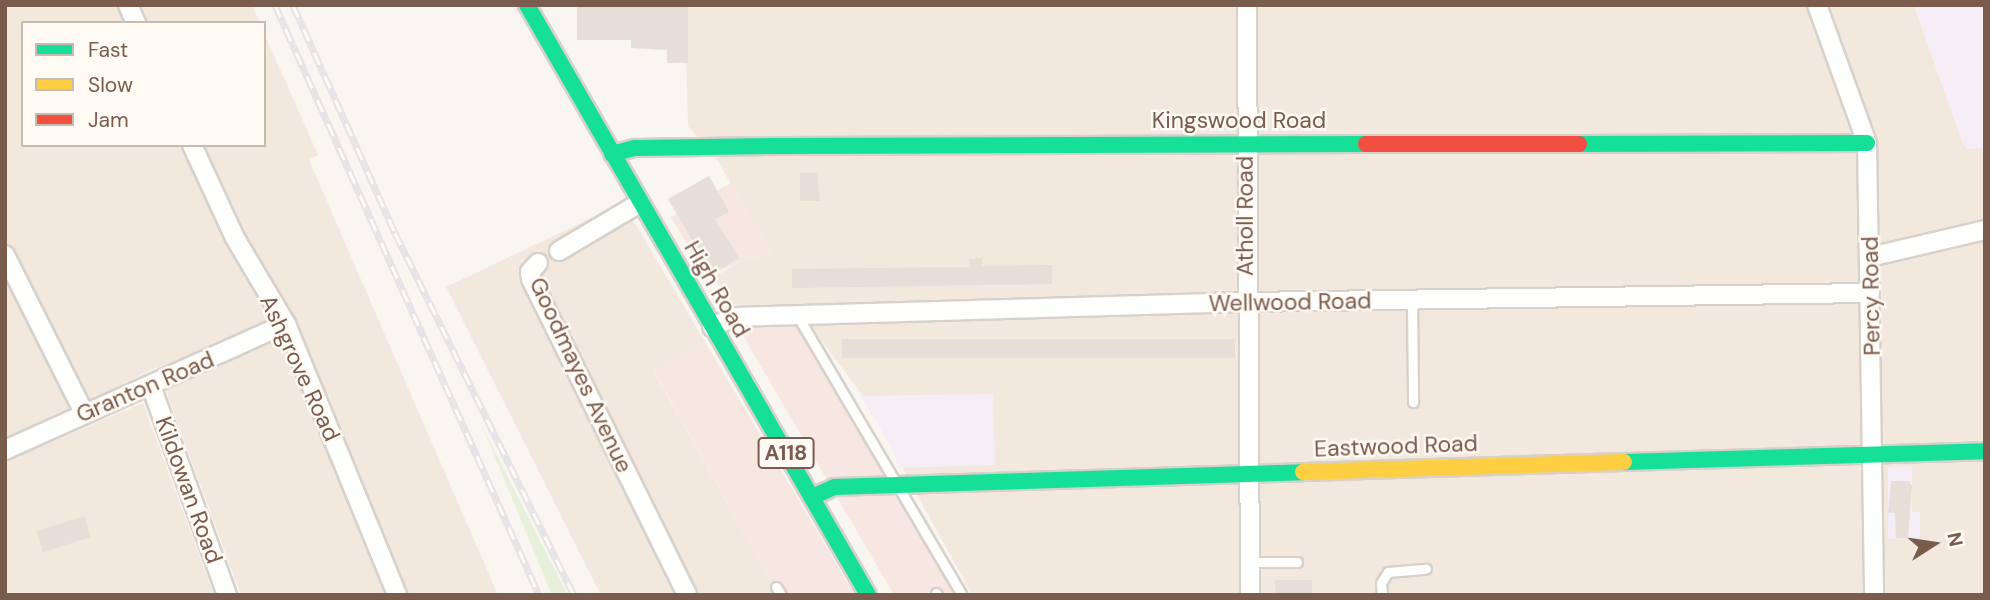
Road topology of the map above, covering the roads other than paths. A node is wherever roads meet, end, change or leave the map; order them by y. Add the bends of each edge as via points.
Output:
1 (128, 5) edge
2 (527, 5) edge
3 (1247, 5) edge
4 (1816, 5) edge
5 (135, 21) edge
6 (1245, 142) junction
7 (1867, 143) junction
8 (193, 147) edge
9 (612, 154) junction
10 (640, 203) junction
11 (1985, 230) edge
12 (559, 251) joint
13 (5, 256) edge
14 (1870, 257) junction
15 (538, 263) joint
16 (1870, 293) junction
17 (1412, 299) junction
18 (1246, 302) junction
19 (797, 315) junction
20 (286, 324) junction
21 (712, 327) junction
22 (151, 386) junction
23 (1413, 402) dead end
24 (84, 413) junction
25 (5, 450) edge
26 (1985, 451) edge
27 (1874, 454) junction
28 (1249, 473) junction
29 (895, 486) junction
30 (812, 497) junction
31 (1250, 562) junction
32 (1297, 562) dead end
33 (1426, 569) dead end
34 (227, 595) edge
35 (397, 595) edge
36 (687, 595) edge
37 (868, 595) edge
38 (962, 595) edge
39 (1250, 595) edge
40 (1382, 595) edge
41 (1874, 595) edge

1 - 5 street
2 - 9 street, High Road / A118
3 - 6 street, Atholl Road
4 - 7 street, Percy Road
6 - 7 street, Kingswood Road
6 - 9 street, Kingswood Road via 635,148
6 - 18 street, Atholl Road
7 - 14 street, Percy Road
8 - 20 street, Ashgrove Road via 235,238
9 - 10 street, High Road / A118
10 - 12 street, Goodmayes Avenue
10 - 21 street, High Road / A118
11 - 14 street
12 - 15 lane, Goodmayes Avenue
13 - 24 street
14 - 16 street, Percy Road
15 - 36 street, Goodmayes Avenue via 530,272 531,279
16 - 17 street, Wellwood Road
16 - 27 street, Percy Road
17 - 18 street, Wellwood Road
17 - 23 lane
18 - 19 street, Wellwood Road
18 - 28 street, Atholl Road
19 - 21 street, Wellwood Road via 733,317
19 - 29 lane
20 - 22 street, Granton Road
20 - 35 street, Ashgrove Road
21 - 30 street, High Road / A118
22 - 24 street, Granton Road
22 - 34 street, Kildowan Road
24 - 25 street, Granton Road
26 - 27 street, Eastwood Road
27 - 28 street, Eastwood Road
27 - 41 street, Percy Road
28 - 29 street, Eastwood Road
28 - 31 street, Atholl Road
29 - 30 street, Eastwood Road via 834,487
29 - 38 lane
30 - 37 street, High Road / A118
31 - 32 lane
31 - 39 street, Atholl Road
33 - 40 lane via 1388,572 1381,583

